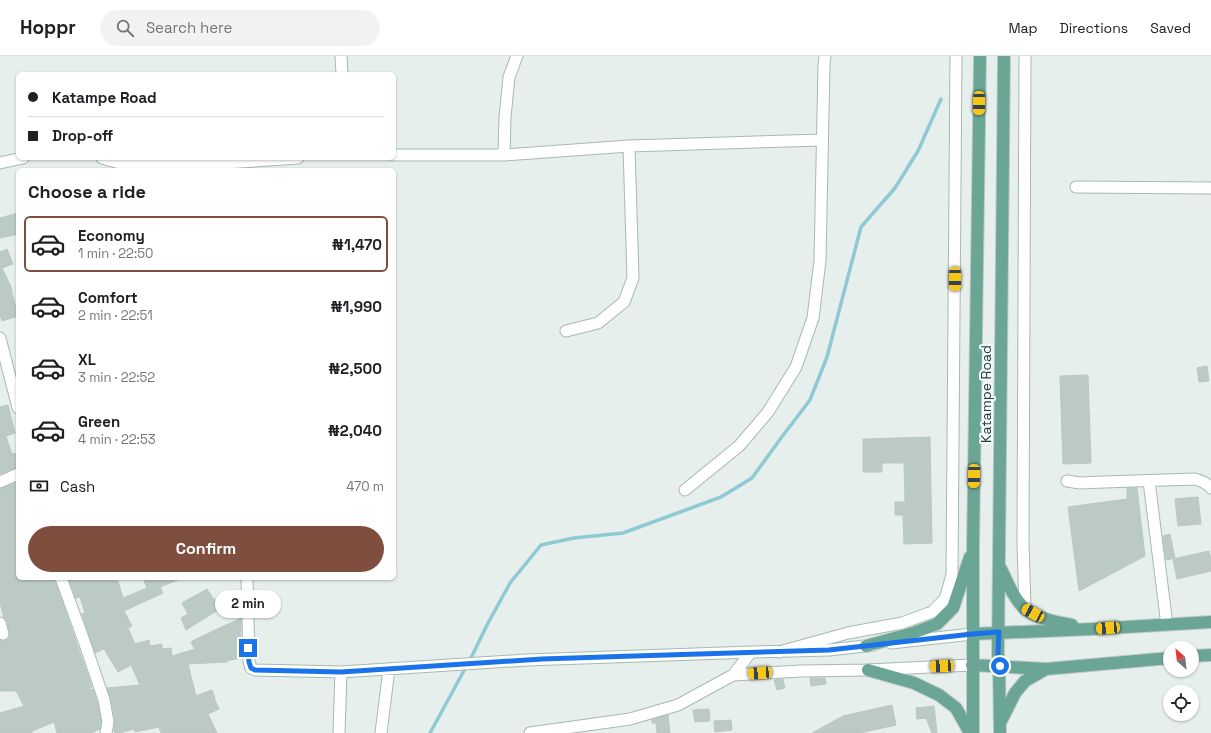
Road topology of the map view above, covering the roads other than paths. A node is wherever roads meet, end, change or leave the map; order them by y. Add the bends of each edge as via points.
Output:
1 (341, 56) edge
2 (517, 56) edge
3 (825, 56) edge
4 (956, 56) edge
5 (980, 56) edge
6 (1004, 56) edge
7 (1025, 56) edge
8 (342, 72) edge
9 (822, 140) junction
10 (629, 146) junction
11 (396, 155) edge
12 (504, 155) junction
13 (16, 160) edge
14 (109, 160) edge
15 (279, 160) edge
16 (0, 163) edge
17 (211, 167) edge
18 (1076, 187) dead end
19 (1211, 188) edge
20 (566, 331) dead end
21 (0, 338) edge
22 (16, 400) edge
23 (16, 475) edge
24 (1067, 481) dead end
25 (1149, 481) junction
26 (0, 482) edge
27 (1211, 488) edge
28 (685, 490) dead end
29 (973, 547) junction
30 (999, 564) junction
31 (62, 580) edge
32 (247, 580) edge
33 (1025, 608) junction
34 (1211, 622) edge
35 (0, 623) edge
36 (1166, 624) junction
37 (1093, 629) junction
38 (999, 632) junction
39 (3, 634) dead end
40 (972, 634) junction
41 (866, 646) junction
42 (750, 652) junction
43 (779, 652) junction
44 (1211, 655) edge
45 (1199, 656) edge
46 (1163, 659) edge
47 (972, 665) junction
48 (1000, 666) junction
49 (389, 669) junction
50 (1046, 669) junction
51 (868, 670) junction
52 (341, 672) junction
53 (733, 675) junction
54 (1000, 728) edge
55 (561, 731) edge
56 (106, 733) edge
57 (339, 733) edge
58 (382, 733) edge
59 (530, 733) edge
60 (971, 733) edge

1 - 8 street
2 - 12 street via 509,77 504,117
3 - 9 street
4 - 43 street via 952,575 944,599 932,612 902,624 848,633
5 - 29 main road, Katampe Road
6 - 30 main road, Katampe Road
7 - 33 street
9 - 10 street
9 - 28 street via 820,261 813,318 796,367 768,412 739,446
10 - 12 street
10 - 20 street via 633,278 624,302 598,323
11 - 12 street
13 - 16 street
14 - 17 street via 123,164
15 - 17 street
18 - 19 street
21 - 22 street
23 - 26 street
24 - 25 street
25 - 27 street via 1195,479
25 - 36 street
29 - 40 main road, Katampe Road
29 - 41 main road via 953,608 937,624
30 - 33 main road via 1010,590
30 - 38 main road, Katampe Road
31 - 56 street via 104,700 108,722
32 - 52 street via 251,668
33 - 37 main road via 1042,618
34 - 36 main road
35 - 39 street
36 - 37 main road
37 - 38 main road
38 - 40 main road
38 - 48 main road, Katampe Road
40 - 41 street
40 - 47 main road, Katampe Road
41 - 43 street
42 - 43 street
42 - 49 street via 535,660
42 - 53 street
44 - 45 main road
46 - 50 main road
47 - 48 main road
47 - 51 street
47 - 60 main road, Katampe Road
48 - 50 main road
48 - 54 main road, Katampe Road
49 - 52 street
49 - 58 street
50 - 54 main road via 1025,681 1015,692
51 - 53 street via 801,670
51 - 60 main road via 914,683 939,695 956,708
52 - 57 street
53 - 55 street via 678,705 630,719
55 - 59 street

